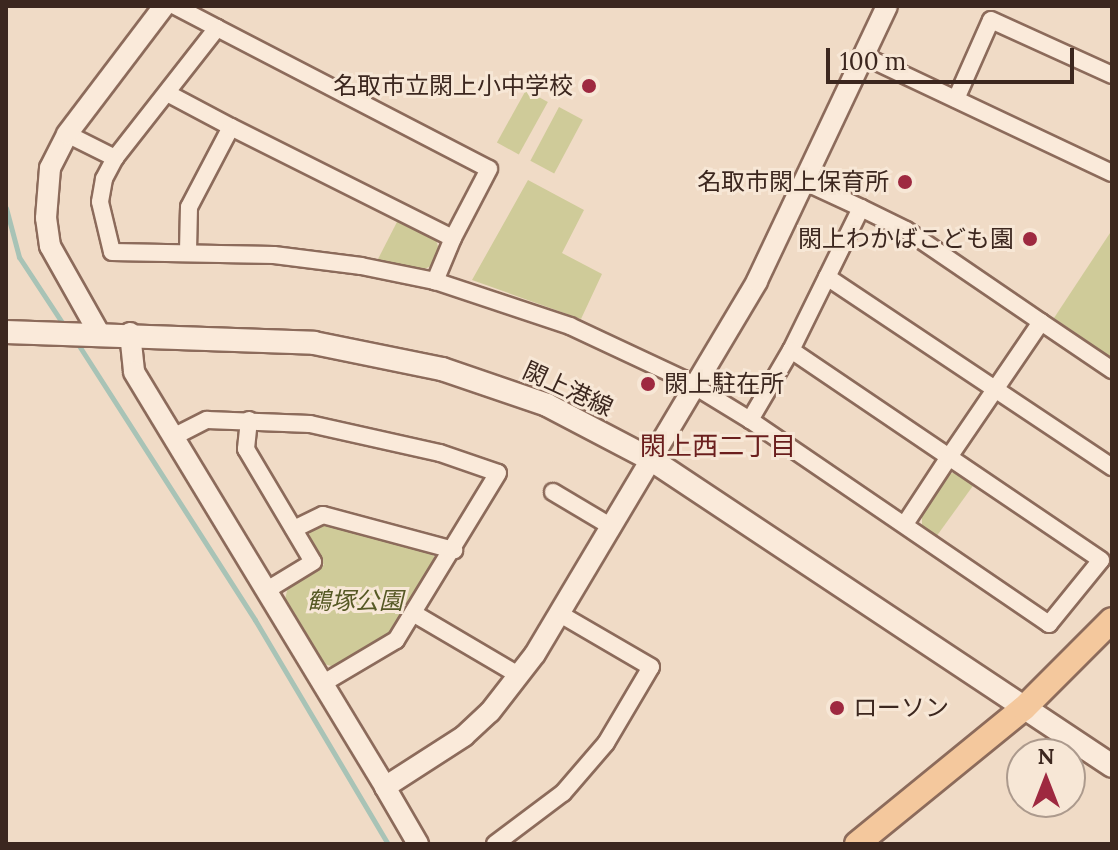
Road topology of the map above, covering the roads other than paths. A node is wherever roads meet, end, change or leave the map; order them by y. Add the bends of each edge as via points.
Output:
1 (164, 6) edge
2 (175, 6) edge
3 (887, 6) edge
4 (217, 28) junction
5 (864, 56) junction
6 (1112, 75) edge
7 (167, 93) junction
8 (956, 99) junction
9 (231, 127) junction
10 (67, 134) junction
11 (115, 158) junction
12 (1112, 173) edge
13 (805, 182) junction
14 (861, 208) junction
15 (453, 238) junction
16 (188, 252) junction
17 (827, 277) junction
18 (435, 281) junction
19 (1041, 322) junction
20 (6, 332) edge
21 (80, 333) junction
22 (130, 333) junction
23 (791, 350) junction
24 (1112, 370) edge
25 (697, 387) junction
26 (996, 388) junction
27 (249, 420) junction
28 (750, 420) junction
29 (175, 436) junction
30 (949, 457) junction
31 (652, 460) junction
32 (1112, 467) edge
33 (553, 492) dead end
34 (905, 524) junction
35 (612, 527) junction
36 (294, 529) junction
37 (454, 550) junction
38 (1107, 554) edge
39 (267, 590) junction
40 (413, 613) junction
41 (560, 614) junction
42 (1112, 620) edge
43 (520, 676) junction
44 (322, 684) junction
45 (1024, 708) junction
46 (1112, 766) edge
47 (385, 787) junction
48 (418, 844) edge
49 (495, 844) edge
50 (857, 844) edge

1 - 10 street
2 - 4 street
3 - 5 street
4 - 7 street
4 - 15 street via 489,169
5 - 8 street
5 - 13 street
6 - 8 street via 991,20
7 - 9 street
7 - 11 street
8 - 12 street
9 - 15 street
9 - 16 street via 189,207
10 - 11 street
10 - 21 street via 50,168 48,237
11 - 16 street via 100,202 112,252
13 - 14 street
13 - 25 street
14 - 17 street
14 - 19 street via 906,230
15 - 18 street
16 - 18 street via 274,255
17 - 23 street
17 - 26 street
18 - 25 street via 570,326
19 - 24 street
19 - 26 street
20 - 21 main road, 閖上港線
21 - 22 main road, 閖上港線
22 - 29 street via 131,368
22 - 31 main road, 閖上港線 via 283,340 402,358 547,405
23 - 28 street
23 - 30 street
25 - 28 street
25 - 31 street
26 - 30 street
26 - 32 street
27 - 29 street via 207,420
27 - 36 street via 246,449
27 - 37 street via 367,434 498,473
28 - 34 street
29 - 39 street
30 - 34 street
30 - 38 street
31 - 35 street
31 - 45 main road, 閖上港線
33 - 35 street
34 - 38 street via 1049,624
35 - 41 street
36 - 37 street via 323,515
36 - 39 street via 313,562
37 - 40 street
39 - 44 street
40 - 43 street
40 - 44 street via 396,640
41 - 43 street
41 - 49 street via 651,667 606,743 563,793
42 - 45 main road
43 - 47 street via 464,736
44 - 47 street
45 - 46 main road, 閖上港線
45 - 50 main road
47 - 48 street

